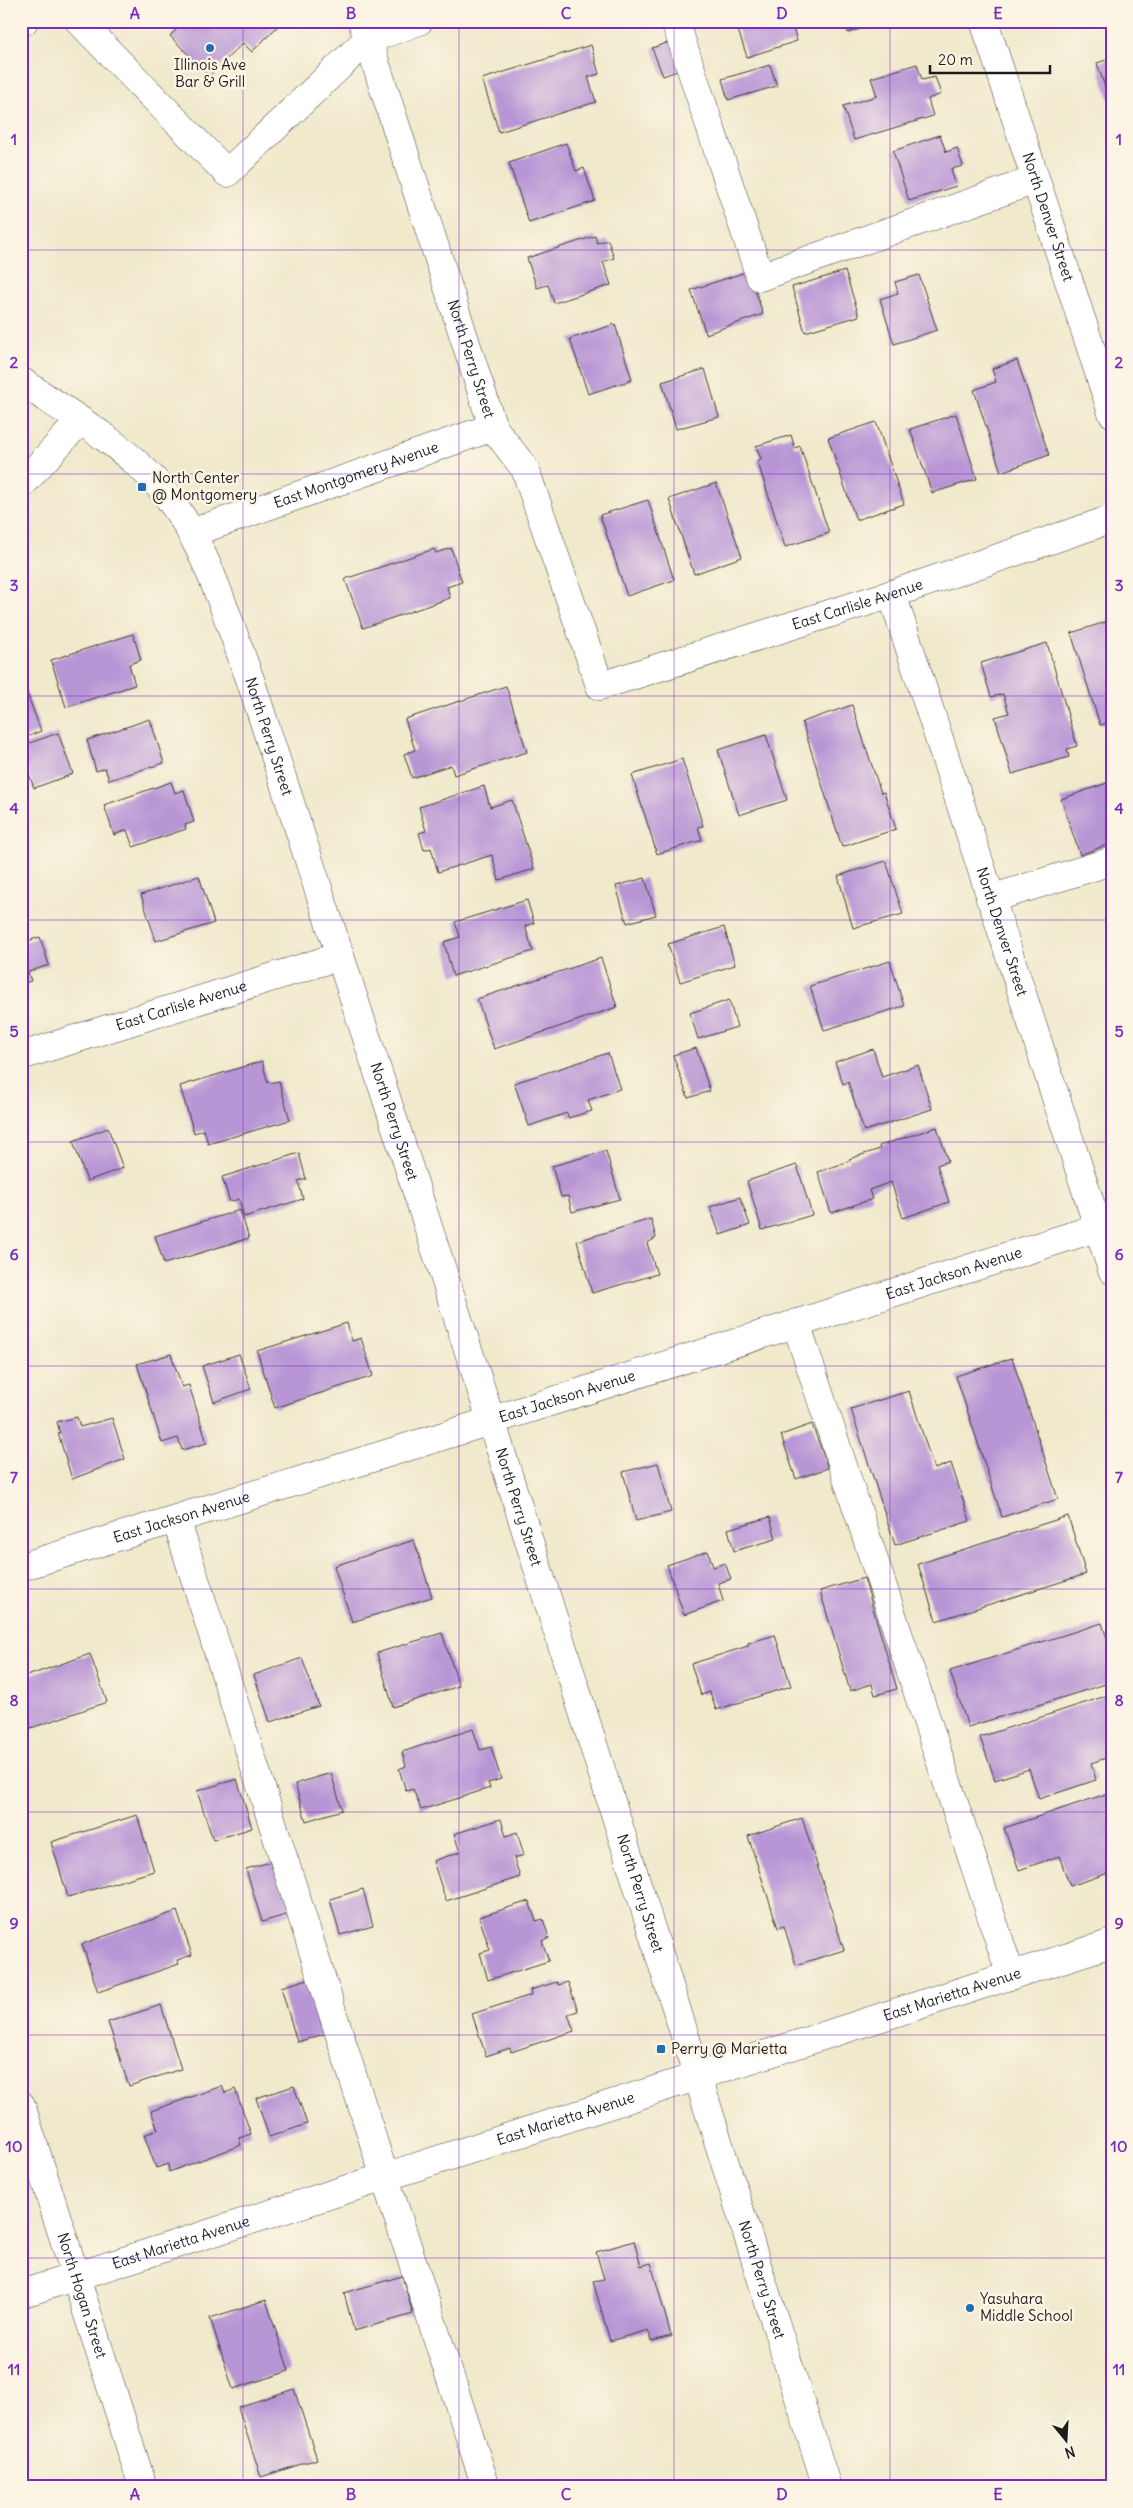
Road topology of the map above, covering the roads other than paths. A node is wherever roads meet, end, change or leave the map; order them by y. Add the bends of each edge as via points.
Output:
1 (79, 21) edge
2 (419, 21) edge
3 (675, 21) edge
4 (984, 21) edge
5 (364, 30) edge
6 (1035, 180) junction
7 (21, 381) edge
8 (1112, 413) edge
9 (80, 421) junction
10 (493, 427) junction
11 (22, 483) edge
12 (1112, 519) edge
13 (191, 533) junction
14 (892, 594) junction
15 (600, 686) joint
16 (1112, 861) edge
17 (990, 899) junction
18 (340, 956) junction
19 (21, 1056) edge
20 (1105, 1225) edge
21 (1112, 1270) edge
22 (796, 1323) junction
23 (491, 1420) junction
24 (176, 1519) junction
25 (21, 1567) edge
26 (1112, 1943) edge
27 (1011, 1976) junction
28 (698, 2077) junction
29 (21, 2104) edge
30 (385, 2178) junction
31 (75, 2277) junction
32 (21, 2294) edge
33 (143, 2487) edge
34 (486, 2487) edge
35 (827, 2487) edge

1 - 5 street via 228,173
2 - 5 street
3 - 6 street via 760,277
4 - 6 street, North Denver Street
5 - 10 street, North Perry Street
6 - 8 street, North Denver Street
7 - 9 street, North Perry Street
9 - 11 street
9 - 13 street, North Perry Street via 147,473 172,502
10 - 13 street, East Montgomery Avenue
10 - 15 street, North Perry Street via 525,469
12 - 14 street, East Carlisle Avenue
13 - 18 street, North Perry Street via 208,568 250,682
14 - 15 street, East Carlisle Avenue
14 - 17 street, North Denver Street
16 - 17 street
17 - 20 street, North Denver Street
18 - 19 street, East Carlisle Avenue
18 - 23 street, North Perry Street
20 - 21 street, North Denver Street
20 - 22 street, East Jackson Avenue
22 - 23 street, East Jackson Avenue
22 - 27 street
23 - 24 street, East Jackson Avenue
23 - 28 street, North Perry Street
24 - 25 street, East Jackson Avenue
24 - 30 street
26 - 27 street, East Marietta Avenue
27 - 28 street, East Marietta Avenue
28 - 30 street, East Marietta Avenue
28 - 35 street, North Perry Street
29 - 31 street, North Hogan Street
30 - 31 street, East Marietta Avenue
30 - 34 street
31 - 32 street, East Marietta Avenue
31 - 33 street, North Hogan Street

